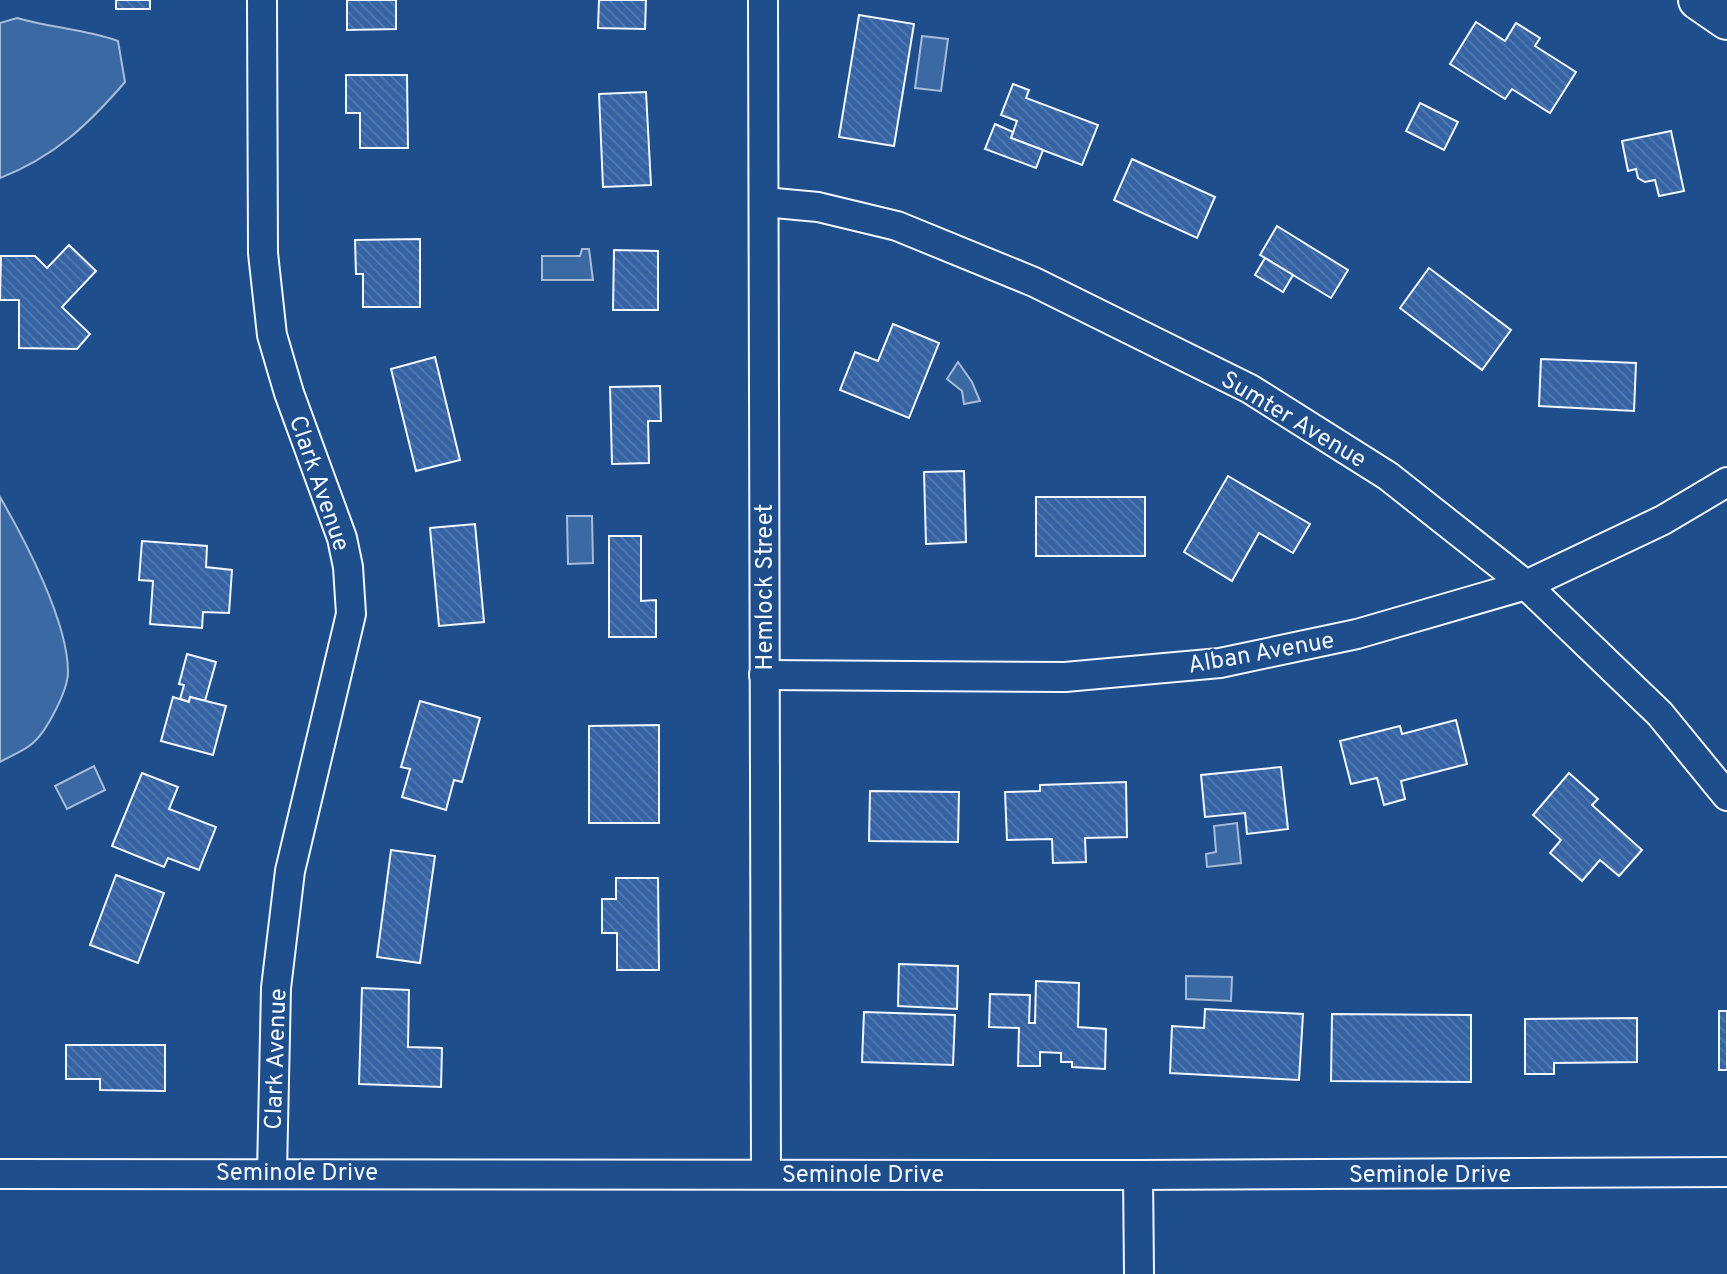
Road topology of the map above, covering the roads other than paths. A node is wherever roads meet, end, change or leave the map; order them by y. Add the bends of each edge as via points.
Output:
1 (262, 0) edge
2 (764, 0) edge
3 (1698, 0) edge
4 (1727, 20) edge
5 (764, 202) junction
6 (1727, 482) edge
7 (1526, 585) junction
8 (764, 676) junction
9 (1727, 796) edge
10 (272, 1172) junction
11 (1727, 1172) edge
12 (0, 1174) edge
13 (766, 1174) junction
14 (1138, 1175) junction
15 (1139, 1274) edge

1 - 10 street, Clark Avenue via 263,253 272,335 342,538 351,614 290,871 276,988
2 - 5 street, Hemlock Street
3 - 4 main road
5 - 7 street, Sumter Avenue via 818,207 897,226 1034,282 1250,389 1388,476
5 - 8 street, Hemlock Street
6 - 7 street, Alban Avenue via 1663,520
7 - 8 street, Alban Avenue via 1357,635 1220,663 1065,677
7 - 9 street, Sumter Avenue via 1660,714
8 - 13 street, Hemlock Street
10 - 12 street, Seminole Drive
10 - 13 street, Seminole Drive
11 - 14 street, Seminole Drive
13 - 14 street, Seminole Drive
14 - 15 street

